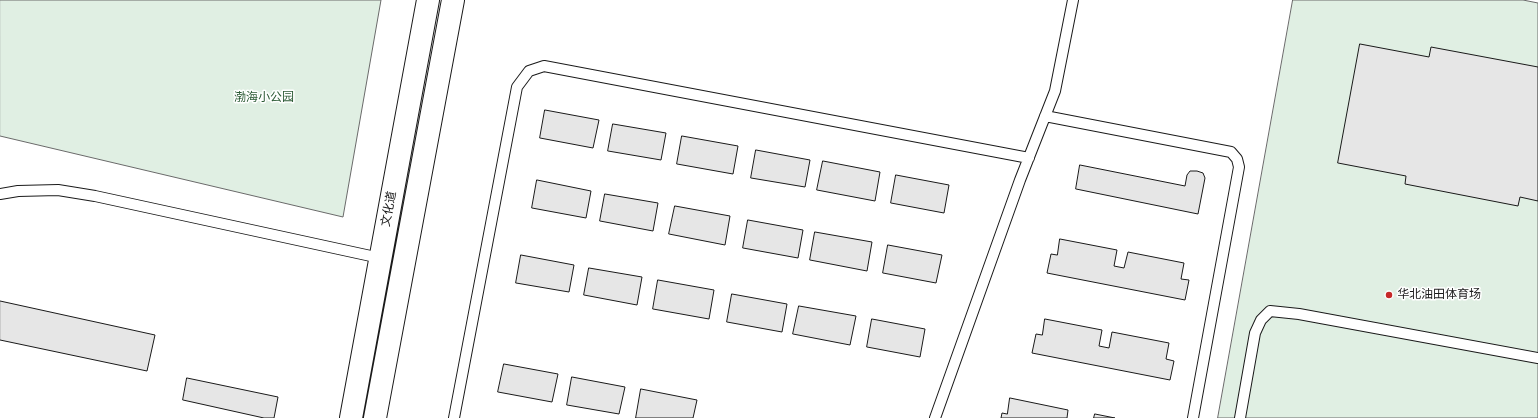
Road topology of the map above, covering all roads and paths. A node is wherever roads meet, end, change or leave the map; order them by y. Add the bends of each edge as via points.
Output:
1 (428, 0) edge
2 (453, 0) edge
3 (1073, 0) edge
4 (1045, 116) junction
5 (1029, 158) junction
6 (0, 194) edge
7 (380, 258) junction
8 (1538, 358) edge
9 (351, 418) edge
10 (375, 418) edge
11 (454, 418) edge
12 (935, 418) edge
13 (1193, 418) edge
14 (1240, 418) edge

1 - 7 main road, 文化道
2 - 10 main road, 文化道
3 - 4 lane via 1055,91
4 - 5 lane
4 - 13 lane via 1231,152 1237,159 1239,167
5 - 11 lane via 544,66 529,71 517,87
5 - 12 lane
6 - 7 lane via 58,190 95,196
7 - 9 main road, 文化道
8 - 14 lane via 1299,314 1270,311 1261,320 1255,332

